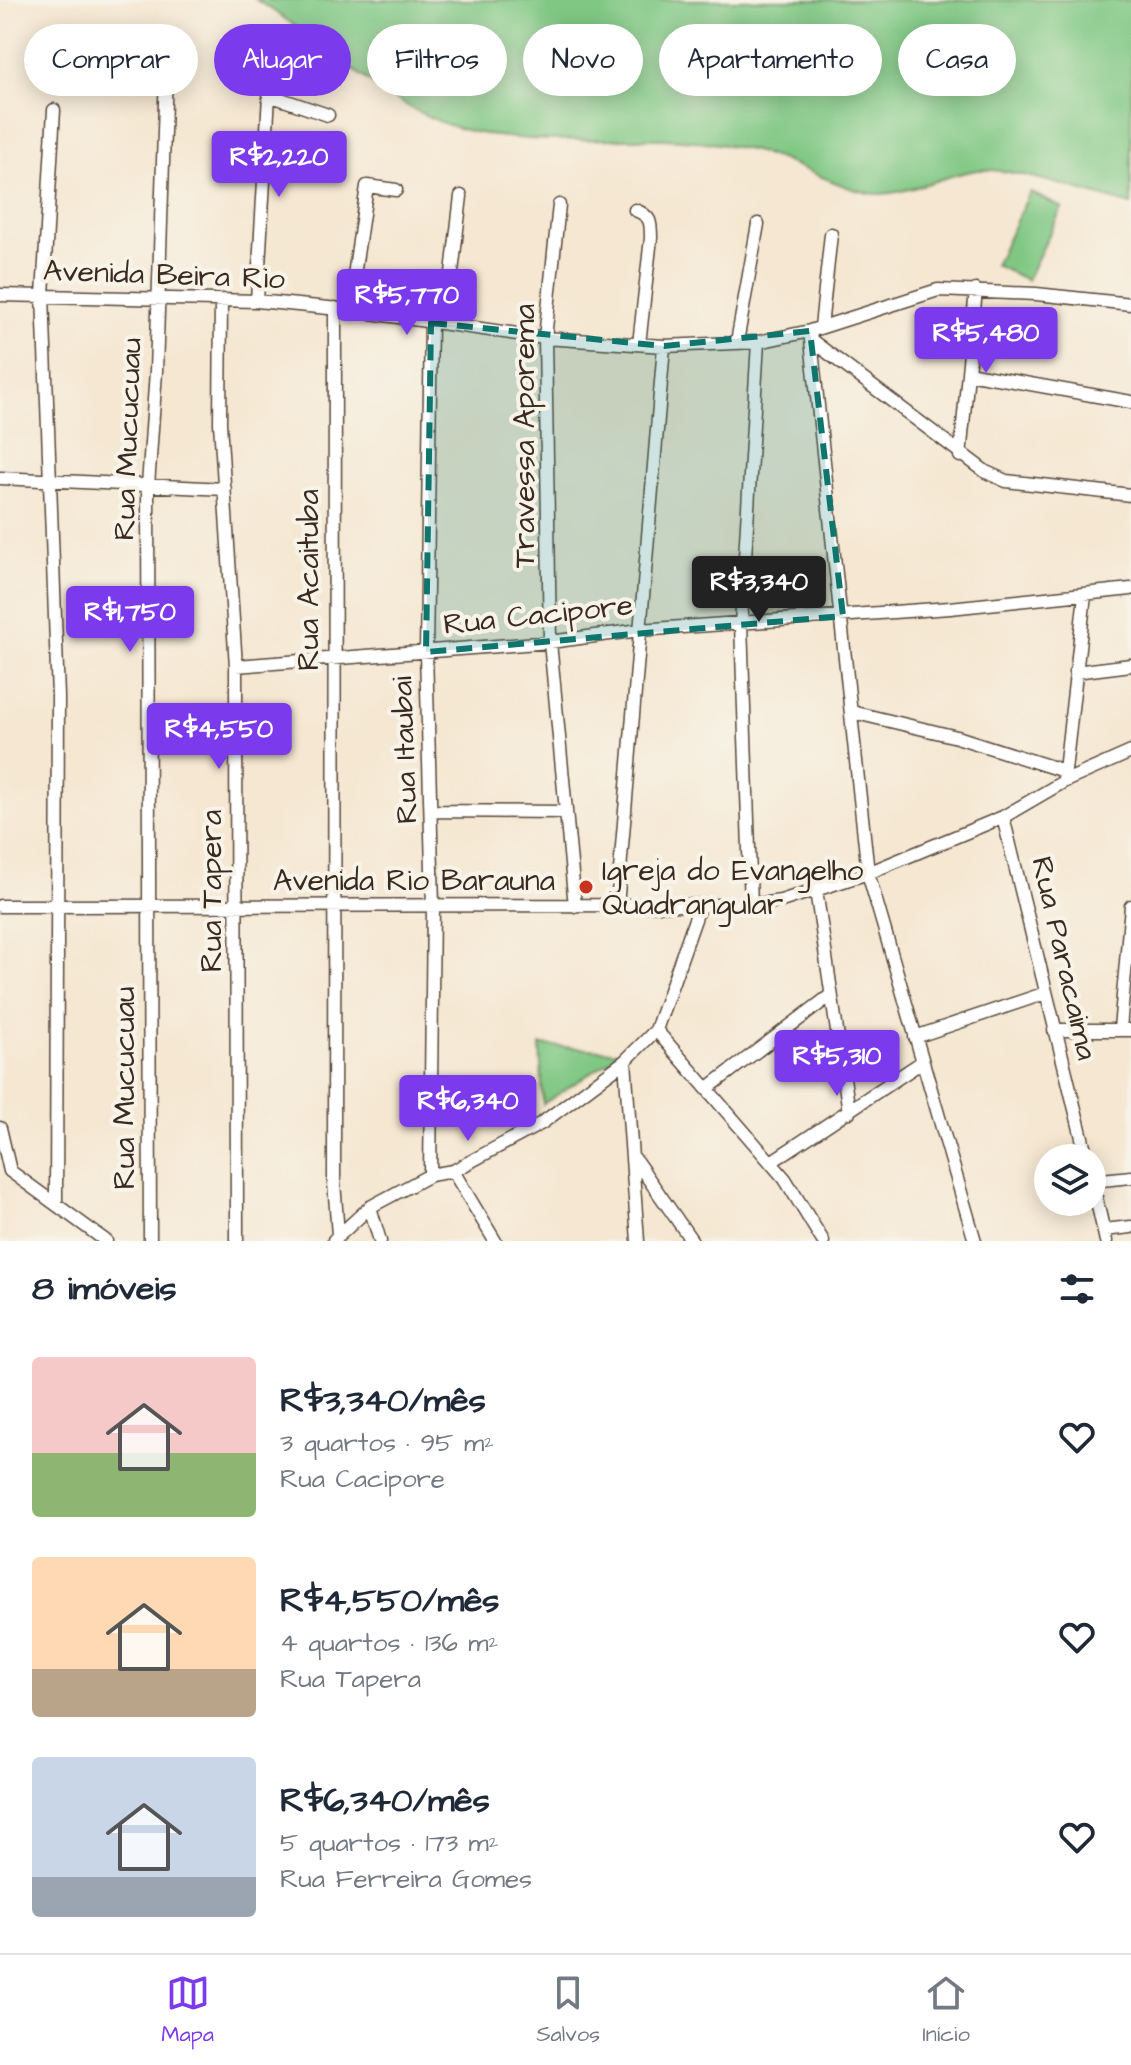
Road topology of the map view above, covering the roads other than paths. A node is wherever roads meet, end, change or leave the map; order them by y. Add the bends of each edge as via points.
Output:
1 (165, 96) edge
2 (54, 110) dead end
3 (328, 115) dead end
4 (396, 190) dead end
5 (461, 196) dead end
6 (559, 205) dead end
7 (635, 210) dead end
8 (758, 224) dead end
9 (831, 234) dead end
10 (976, 290) junction
11 (0, 295) edge
12 (43, 295) junction
13 (158, 299) junction
14 (221, 301) junction
15 (257, 301) junction
16 (1131, 304) edge
17 (335, 308) junction
18 (349, 310) junction
19 (431, 323) junction
20 (446, 324) junction
21 (814, 333) junction
22 (545, 338) junction
23 (737, 342) junction
24 (758, 342) junction
25 (639, 344) junction
26 (664, 346) junction
27 (968, 373) junction
28 (1131, 402) edge
29 (960, 456) junction
30 (49, 477) junction
31 (0, 478) edge
32 (148, 486) junction
33 (225, 489) junction
34 (1131, 495) edge
35 (1131, 589) edge
36 (1085, 595) junction
37 (843, 616) junction
38 (741, 624) junction
39 (640, 630) junction
40 (550, 642) junction
41 (426, 652) junction
42 (333, 659) junction
43 (1131, 665) edge
44 (236, 666) junction
45 (1075, 672) junction
46 (852, 712) junction
47 (1131, 752) edge
48 (1064, 777) junction
49 (432, 811) junction
50 (566, 812) junction
51 (1003, 817) junction
52 (868, 873) junction
53 (816, 890) junction
54 (58, 905) junction
55 (335, 905) junction
56 (700, 905) junction
57 (751, 905) junction
58 (0, 906) edge
59 (149, 906) junction
60 (238, 906) junction
61 (433, 906) junction
62 (575, 906) junction
63 (617, 906) junction
64 (1131, 906) edge
65 (1130, 923) edge
66 (1046, 993) junction
67 (831, 995) junction
68 (656, 1030) junction
69 (1054, 1030) junction
70 (1126, 1030) edge
71 (915, 1037) junction
72 (625, 1061) junction
73 (922, 1062) junction
74 (708, 1088) junction
75 (849, 1112) junction
76 (0, 1128) edge
77 (1083, 1144) edge
78 (632, 1156) junction
79 (771, 1162) junction
80 (453, 1171) junction
81 (430, 1175) junction
82 (1131, 1177) edge
83 (1106, 1179) edge
84 (56, 1202) junction
85 (370, 1207) junction
86 (1100, 1216) edge
87 (1131, 1227) edge
88 (1105, 1236) edge
89 (336, 1238) edge
90 (106, 1241) edge
91 (150, 1241) edge
92 (237, 1241) edge
93 (380, 1241) edge
94 (495, 1241) edge
95 (638, 1241) edge
96 (692, 1241) edge
97 (823, 1241) edge
98 (975, 1241) edge

1 - 13 street, Rua Mucucuau
2 - 12 street
3 - 15 street via 269,95
4 - 18 street via 367,186
5 - 20 street
6 - 22 street, Travessa Aporema
7 - 25 street via 646,214 651,229
8 - 23 street
9 - 21 street
10 - 16 street, Avenida Beira Rio
10 - 21 street, Avenida Beira Rio via 938,290
10 - 27 street
11 - 12 street, Avenida Beira Rio
12 - 13 street, Avenida Beira Rio
12 - 30 street
13 - 14 street, Avenida Beira Rio
13 - 32 street, Rua Mucucuau
14 - 15 street, Avenida Beira Rio
14 - 33 street, Rua Tapera
15 - 17 street, Avenida Beira Rio
17 - 18 street, Avenida Beira Rio
17 - 42 street, Rua Acaituba
18 - 19 street, Avenida Beira Rio
19 - 20 street, Avenida Beira Rio
19 - 41 street, Rua Itaubai
20 - 22 street, Avenida Beira Rio
21 - 24 street, Avenida Beira Rio
21 - 29 street
21 - 37 street
22 - 25 street, Avenida Beira Rio
22 - 40 street, Travessa Aporema
23 - 24 street, Avenida Beira Rio
23 - 26 street, Avenida Beira Rio
24 - 38 street
25 - 26 street, Avenida Beira Rio
26 - 39 street
27 - 28 street
27 - 29 street
29 - 34 street via 1006,481
30 - 31 street
30 - 32 street
30 - 54 street via 58,697
32 - 33 street
32 - 59 street, Rua Mucucuau
33 - 44 street, Rua Tapera
35 - 36 street, Rua Cacipore
36 - 37 street, Rua Cacipore
36 - 45 street
37 - 38 street, Rua Cacipore
37 - 46 street
38 - 39 street, Rua Cacipore
38 - 57 street
39 - 40 street, Rua Cacipore
39 - 63 street
40 - 41 street, Rua Cacipore
40 - 50 street, Travessa Aporema
41 - 42 street, Rua Cacipore
41 - 49 street, Rua Itaubai
42 - 44 street, Rua Cacipore
42 - 55 street, Rua Acaituba
43 - 45 street
44 - 60 street, Rua Tapera
45 - 48 street
46 - 48 street via 957,737
46 - 52 street
47 - 48 street, Avenida Rio Barauna
48 - 51 street, Avenida Rio Barauna
49 - 50 street
49 - 61 street, Rua Itaubai
50 - 62 street, Travessa Aporema
51 - 52 street, Avenida Rio Barauna
51 - 66 street, Rua Paracaima
52 - 53 street, Avenida Rio Barauna
52 - 71 street
53 - 57 street, Avenida Rio Barauna
53 - 67 street
54 - 58 street, Avenida Rio Barauna
54 - 59 street, Avenida Rio Barauna
54 - 84 street
55 - 60 street, Avenida Rio Barauna
55 - 61 street, Avenida Rio Barauna
55 - 89 street, Rua Acaituba
56 - 57 street, Avenida Rio Barauna
56 - 63 street, Avenida Rio Barauna
56 - 68 street
59 - 60 street, Avenida Rio Barauna
59 - 91 street, Rua Mucucuau
60 - 92 street, Rua Tapera
61 - 62 street, Avenida Rio Barauna
61 - 81 street, Rua Itaubai
62 - 63 street, Avenida Rio Barauna
64 - 65 street
65 - 70 street
66 - 69 street, Rua Paracaima
66 - 71 street
67 - 74 street
67 - 75 street
68 - 72 street
68 - 74 street
69 - 70 street
69 - 77 street, Rua Paracaima
71 - 73 street
72 - 78 street
72 - 80 street via 542,1123
73 - 75 street
73 - 98 street
74 - 79 street
75 - 79 street
76 - 84 street via 10,1171
78 - 95 street
78 - 96 street
79 - 97 street
80 - 81 street
80 - 94 street
81 - 85 street
82 - 83 street
84 - 90 street
85 - 89 street
85 - 93 street
86 - 88 street
87 - 88 street

